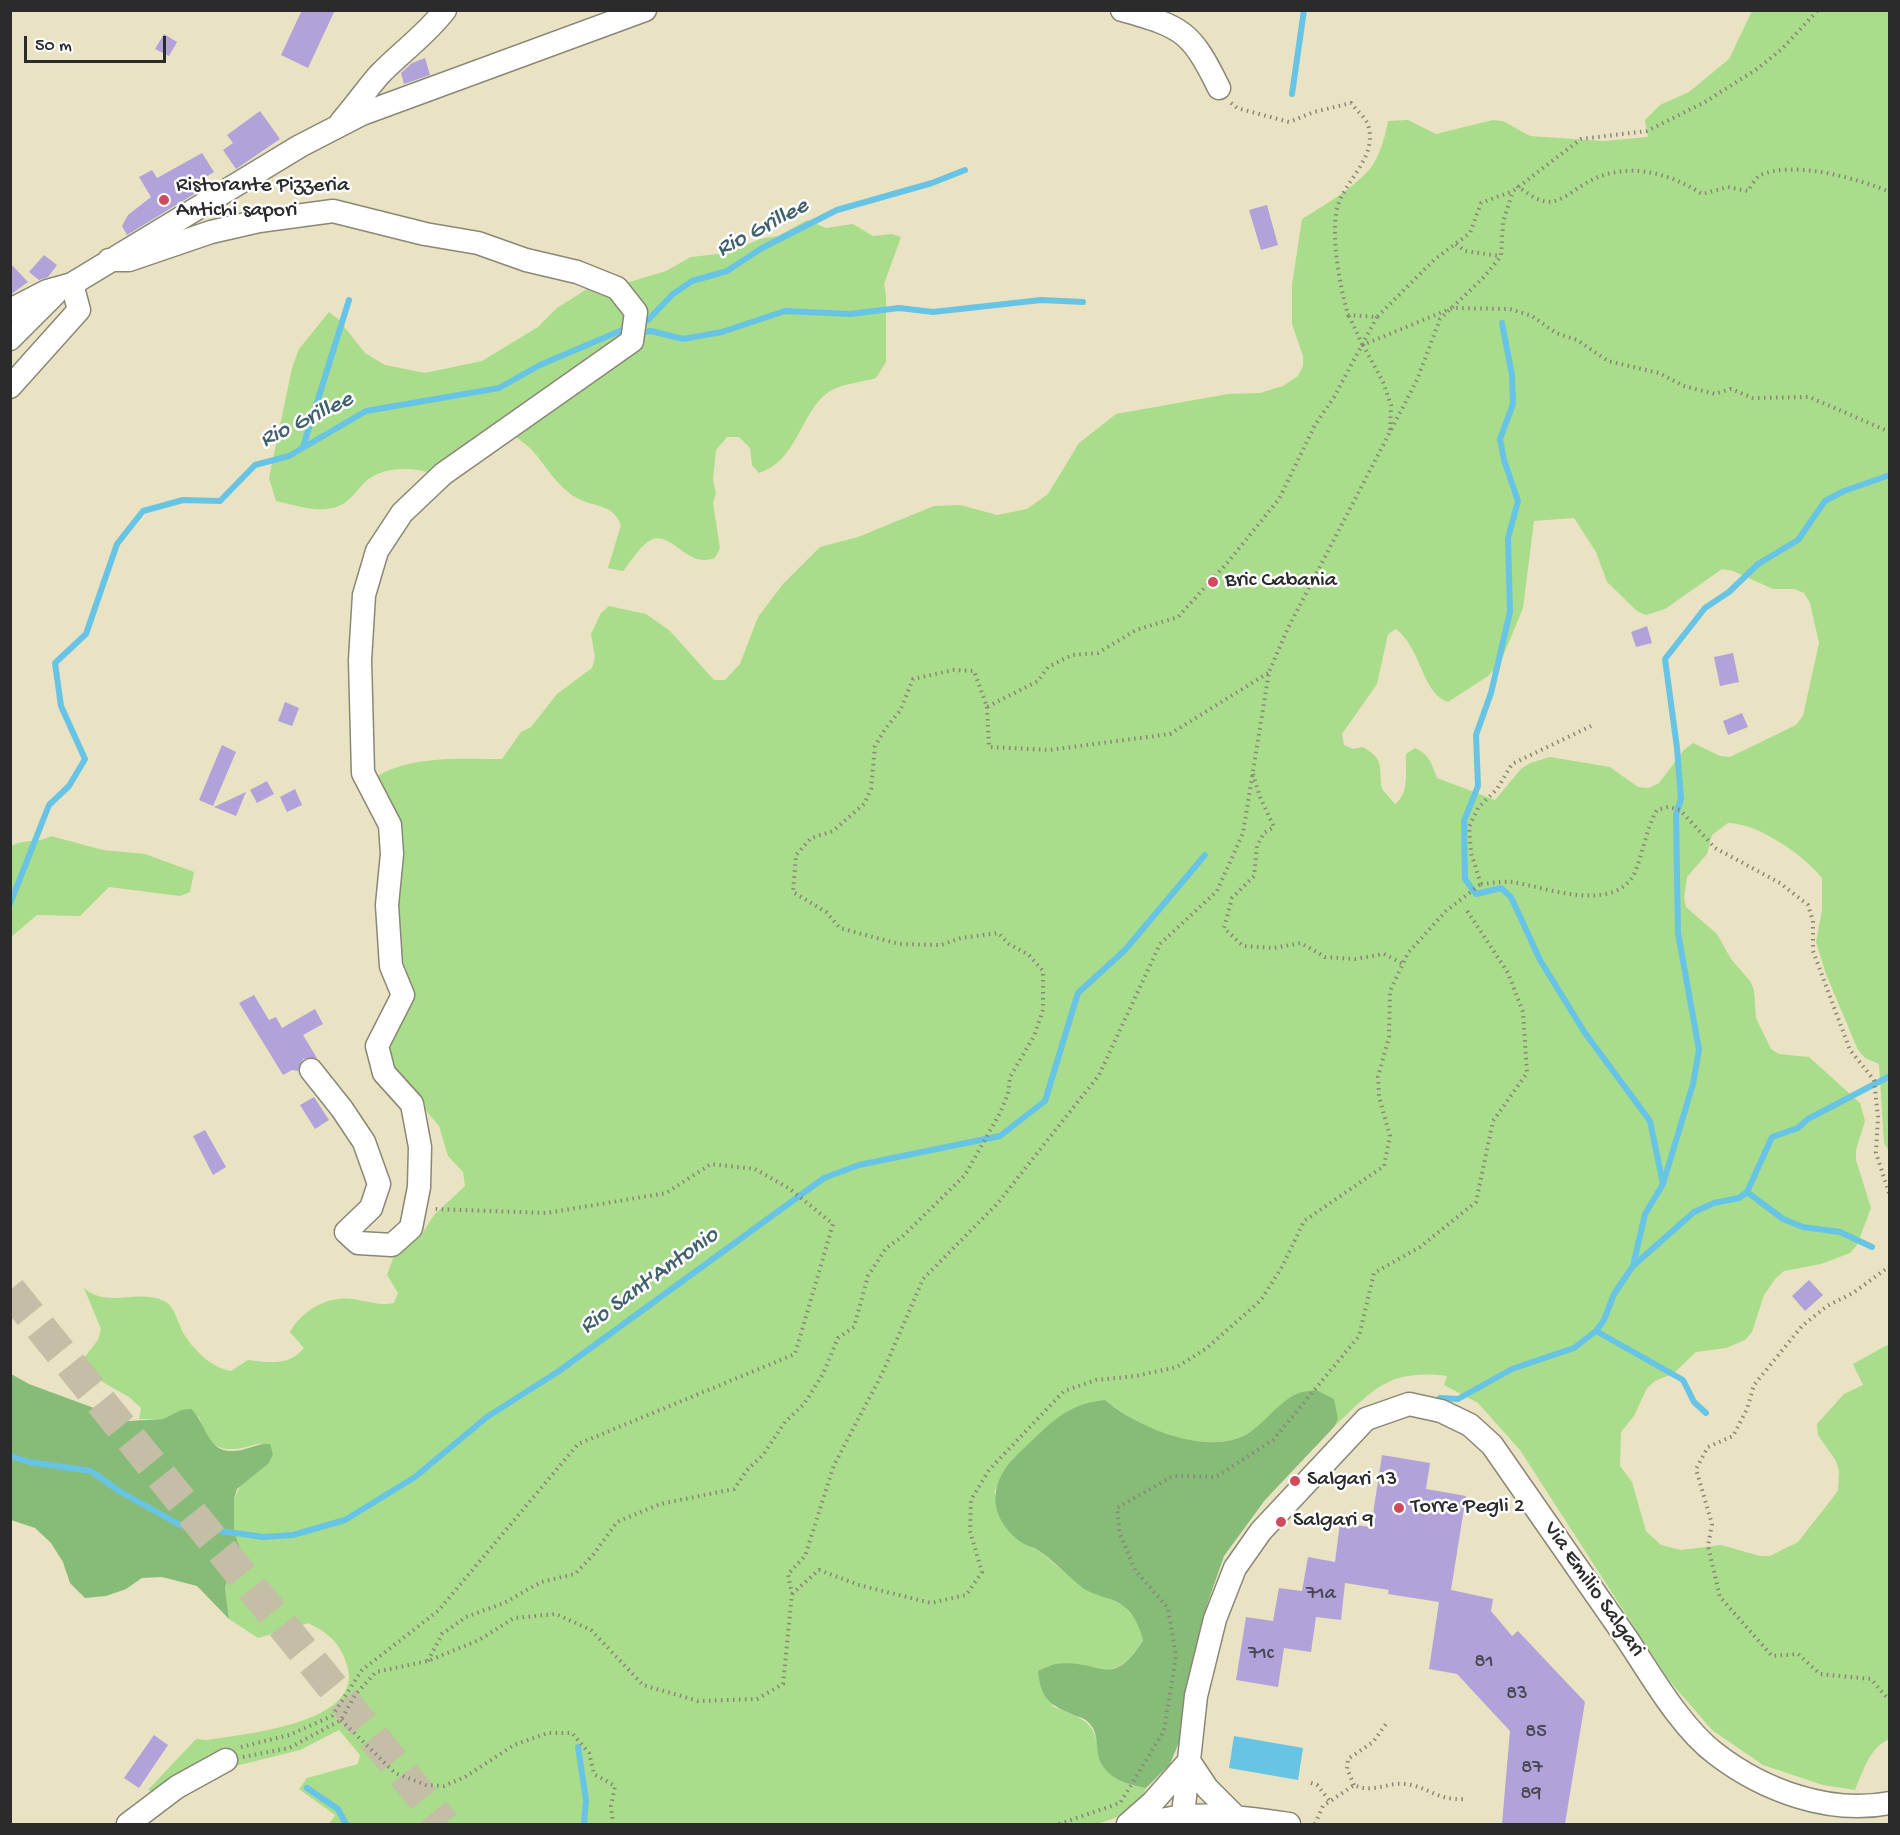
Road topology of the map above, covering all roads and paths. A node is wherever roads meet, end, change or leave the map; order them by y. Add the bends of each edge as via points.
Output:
1 (445, 10) edge
2 (645, 10) edge
3 (1122, 10) edge
4 (1818, 10) edge
5 (1219, 88) joint
6 (336, 128) junction
7 (1517, 186) junction
8 (1513, 191) junction
9 (1890, 192) edge
10 (1456, 244) junction
11 (1500, 256) junction
12 (109, 260) junction
13 (67, 285) junction
14 (1452, 308) junction
15 (10, 310) edge
16 (1348, 315) junction
17 (1377, 317) junction
18 (10, 339) edge
19 (1363, 345) junction
20 (10, 387) edge
21 (1890, 432) edge
22 (1390, 433) junction
23 (1269, 672) junction
24 (987, 707) junction
25 (1591, 726) dead end
26 (1253, 773) junction
27 (1481, 884) junction
28 (1466, 909) dead end
29 (1403, 964) junction
30 (311, 1070) dead end
31 (1890, 1196) edge
32 (415, 1209) junction
33 (1890, 1266) edge
34 (792, 1594) junction
35 (428, 1661) junction
36 (1890, 1701) edge
37 (341, 1720) junction
38 (1386, 1724) dead end
39 (1189, 1761) junction
40 (222, 1762) junction
41 (1311, 1783) dead end
42 (1354, 1785) junction
43 (1465, 1799) dead end
44 (1329, 1800) junction
45 (1890, 1803) edge
46 (1243, 1819) edge
47 (1182, 1821) edge
48 (128, 1824) edge
49 (613, 1824) edge
50 (1059, 1824) edge
51 (1128, 1824) edge
52 (1146, 1824) edge
53 (1289, 1824) edge
54 (1315, 1824) edge

1 - 6 street via 426,34 378,76
2 - 6 street via 362,114
3 - 5 street via 1167,22 1180,30 1202,53
4 - 7 path via 1782,49 1705,102 1647,131 1581,139
5 - 16 path via 1237,108 1289,122 1351,103 1368,125 1369,151 1335,213 1339,280
6 - 12 street
7 - 8 path
7 - 9 path via 1539,200 1556,201 1614,170 1649,171 1702,194 1728,187 1748,190 1758,177 1777,170 1853,178
8 - 10 path via 1481,203 1470,233
8 - 11 path via 1503,222
10 - 11 path via 1465,251
10 - 17 path via 1435,259
11 - 14 path
12 - 13 street
12 - 32 street via 129,260 259,220 333,211 478,243 577,272 617,288 636,312 632,341 443,474 402,513 377,551 364,595 360,660 363,773 390,825 390,956 403,995 377,1046 384,1073 412,1104 420,1147
13 - 15 street
13 - 18 street
13 - 20 street via 79,310
14 - 19 path
14 - 21 path via 1510,309 1532,316 1608,361 1659,373 1684,386 1715,394 1731,389 1753,398 1809,397
14 - 22 path via 1440,319 1418,380
16 - 17 path
16 - 19 path
17 - 19 path
19 - 22 path via 1391,405
19 - 24 path via 1315,425 1279,499 1178,617 1136,630 1098,653 1072,655 1048,667 1038,681
22 - 23 path
23 - 24 path via 1170,734 1049,750 989,747
23 - 26 path
24 - 35 path via 974,671 953,670 913,679 900,711 875,746 871,789 864,804 833,831 811,838 796,855 793,892 826,912 840,928 899,944 940,945 998,933 1029,955 1043,971 1043,1011 1034,1036 1010,1077 1004,1104 965,1175 886,1248 868,1276 854,1327 838,1338 823,1374 804,1404 785,1422 734,1489 660,1504 617,1522 575,1574 541,1582 504,1603 466,1617 442,1634
25 - 27 path via 1512,764 1497,789 1478,808 1469,827 1471,853
26 - 29 path via 1274,827 1264,833 1257,846 1254,876 1232,898 1224,928 1243,946 1274,948 1301,943 1325,957 1355,959 1384,954
26 - 34 path via 1243,833 1217,891 1160,944 1099,1075 997,1204 922,1279 882,1374 834,1465 805,1556 788,1574
27 - 29 path via 1446,911 1408,953
27 - 31 path via 1510,882 1575,896 1613,893 1632,878 1650,820 1657,810 1668,807 1680,810 1715,848 1780,883 1808,905 1813,921 1813,951 1850,1050 1874,1080 1876,1154
28 - 50 path via 1508,973 1523,1012 1527,1073 1493,1121 1476,1203 1420,1247 1374,1272 1359,1336 1273,1440 1216,1477 1173,1476 1117,1508 1120,1534 1135,1570 1168,1608 1176,1656 1164,1731 1120,1803
29 - 34 path via 1390,990 1389,1037 1378,1077 1379,1097 1390,1136 1384,1166 1304,1221 1261,1300 1207,1348 1177,1367 1096,1380 1064,1391 989,1470 971,1500 970,1531 982,1572 966,1594 931,1602 859,1585 819,1570
30 - 32 street via 364,1142 379,1184 371,1208 346,1232 358,1243 392,1245 411,1227
32 - 40 path via 547,1213 666,1193 711,1164 755,1169 790,1189 833,1224 795,1354 578,1444 438,1611 362,1670 332,1716 289,1735 227,1750
33 - 36 path via 1802,1326 1754,1386 1733,1436 1708,1447 1696,1469 1712,1524 1708,1546 1720,1597 1772,1656 1798,1654 1820,1674 1870,1679
34 - 35 path via 783,1684 758,1699 698,1701 643,1684 591,1630 556,1614 514,1618 479,1640
35 - 37 path via 376,1672 355,1695
37 - 40 path via 289,1748
37 - 49 path via 395,1773 426,1785 444,1786 465,1777 514,1745 548,1733 572,1733 589,1753 594,1774 615,1786 610,1806
38 - 42 path via 1373,1742 1348,1759 1347,1769
39 - 45 street, Via Emilio Salgari via 1196,1696 1215,1619 1234,1568 1261,1531 1366,1419 1408,1404 1441,1411 1470,1425 1492,1445 1675,1710 1714,1753 1767,1786 1830,1804
39 - 46 street via 1207,1788
39 - 47 street, Via Emilio Salgari
39 - 51 street
40 - 48 street via 177,1787
41 - 44 path
42 - 43 path via 1369,1789 1408,1784 1439,1797
42 - 44 path
44 - 54 path
46 - 47 street
46 - 53 street
47 - 52 street

